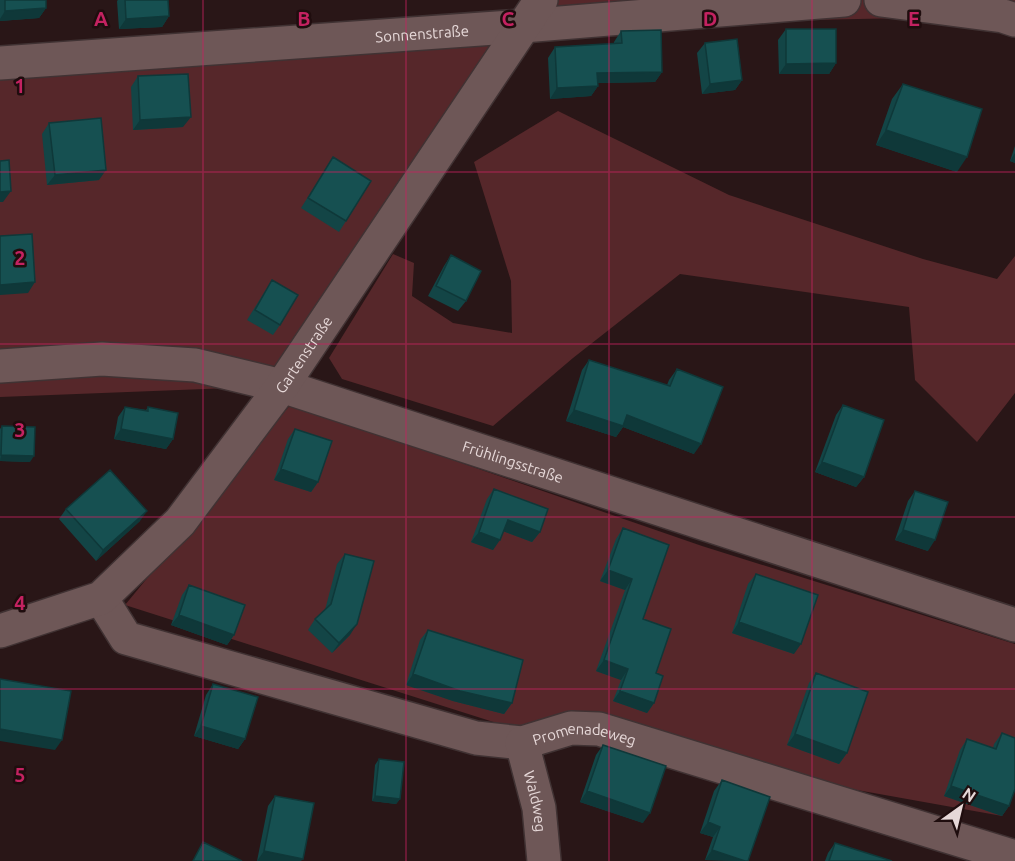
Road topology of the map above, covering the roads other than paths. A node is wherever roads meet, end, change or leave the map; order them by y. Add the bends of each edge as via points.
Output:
1 (844, 0) edge
2 (881, 0) edge
3 (532, 13) edge
4 (1015, 20) edge
5 (0, 63) edge
6 (0, 366) edge
7 (282, 386) junction
8 (101, 598) junction
9 (1015, 625) edge
10 (0, 631) edge
11 (522, 743) junction
12 (1015, 857) edge
13 (544, 861) edge

1 - 3 street, Sonnenstraße
2 - 4 street
3 - 5 street, Sonnenstraße
3 - 7 street, Gartenstraße
6 - 7 street, Frühlingsstraße via 102,359 195,365
7 - 8 street, Gartenstraße via 180,522
7 - 9 street, Frühlingsstraße
8 - 10 street, Gartenstraße
8 - 11 street, Promenadeweg via 126,638 476,738
11 - 12 street, Promenadeweg via 571,728 599,729
11 - 13 street, Waldweg via 539,808

